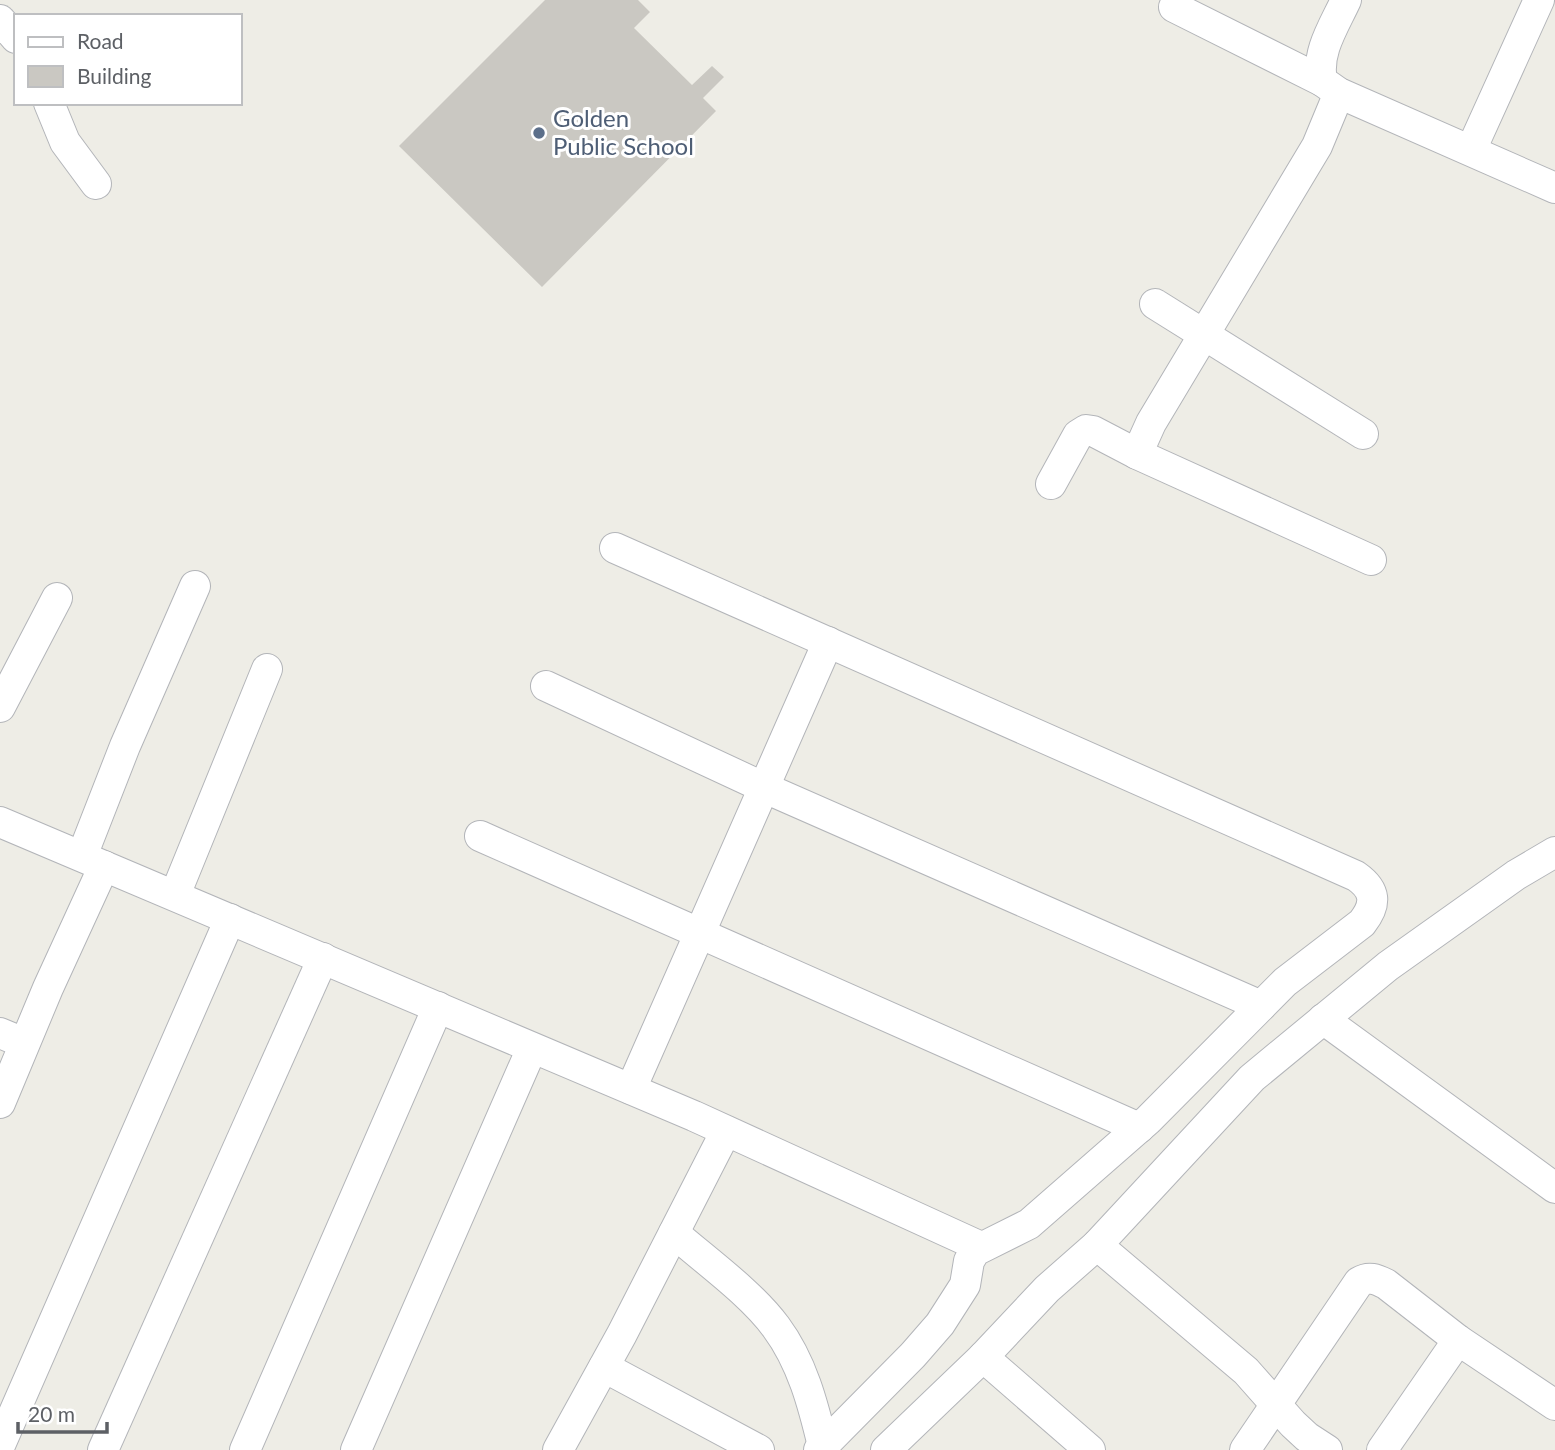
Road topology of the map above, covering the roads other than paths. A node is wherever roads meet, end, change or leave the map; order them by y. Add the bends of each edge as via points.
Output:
1 (1346, 0) edge
2 (1539, 0) edge
3 (1172, 13) edge
4 (0, 20) edge
5 (14, 36) edge
6 (1330, 87) junction
7 (50, 105) edge
8 (1471, 150) junction
9 (96, 184) dead end
10 (1555, 188) edge
11 (1155, 304) dead end
12 (1206, 334) junction
13 (1363, 434) dead end
14 (1137, 454) junction
15 (1051, 484) dead end
16 (615, 548) dead end
17 (1371, 560) dead end
18 (195, 586) dead end
19 (57, 598) dead end
20 (828, 642) junction
21 (267, 669) dead end
22 (546, 686) dead end
23 (0, 707) edge
24 (765, 788) junction
25 (0, 822) edge
26 (480, 836) dead end
27 (1555, 852) edge
28 (93, 861) junction
29 (174, 895) junction
30 (230, 919) junction
31 (699, 933) junction
32 (323, 958) junction
33 (1261, 1006) junction
34 (438, 1007) junction
35 (1323, 1019) junction
36 (12, 1038) edge
37 (532, 1048) junction
38 (631, 1089) junction
39 (0, 1103) edge
40 (1139, 1128) junction
41 (726, 1130) junction
42 (1555, 1188) edge
43 (674, 1233) junction
44 (1097, 1245) junction
45 (981, 1247) junction
46 (1458, 1340) junction
47 (983, 1357) junction
48 (604, 1367) junction
49 (1275, 1405) junction
50 (1555, 1405) edge
51 (0, 1445) edge
52 (821, 1448) edge
53 (103, 1450) edge
54 (245, 1450) edge
55 (356, 1450) edge
56 (558, 1450) edge
57 (759, 1450) edge
58 (887, 1450) edge
59 (1090, 1450) edge
60 (1245, 1450) edge
61 (1327, 1450) edge
62 (1382, 1450) edge

1 - 6 street via 1322,53 1320,70
2 - 8 street
3 - 6 street
4 - 5 street
6 - 8 street
6 - 12 street via 1317,146
7 - 9 street via 65,142
8 - 10 street
11 - 12 street
12 - 13 street
12 - 14 street
14 - 15 street via 1086,430 1078,435
14 - 17 street
16 - 20 street
18 - 28 street via 125,746
19 - 23 street
20 - 24 street
20 - 33 street via 1365,882 1374,900 1362,923
21 - 29 street
22 - 24 street
24 - 31 street
24 - 33 street
25 - 28 street
26 - 31 street
27 - 35 street via 1388,966
28 - 29 street
28 - 36 street
29 - 30 street
30 - 32 street
30 - 51 street
31 - 38 street
31 - 40 street
32 - 34 street
32 - 53 street
33 - 40 street
34 - 37 street
34 - 54 street
35 - 42 street
35 - 44 street via 1252,1077
36 - 39 street
37 - 38 street
37 - 55 street
38 - 41 street
40 - 45 street via 1029,1224
41 - 43 street
41 - 45 street
43 - 48 street
43 - 52 street via 776,1327 796,1360 813,1406
44 - 47 street via 1047,1289
44 - 49 street via 1246,1371
45 - 52 street via 971,1257 965,1285 940,1324
46 - 49 street via 1386,1284 1365,1279
46 - 50 street
46 - 62 street
47 - 58 street
47 - 59 street
48 - 56 street
48 - 57 street
49 - 60 street
49 - 61 street

